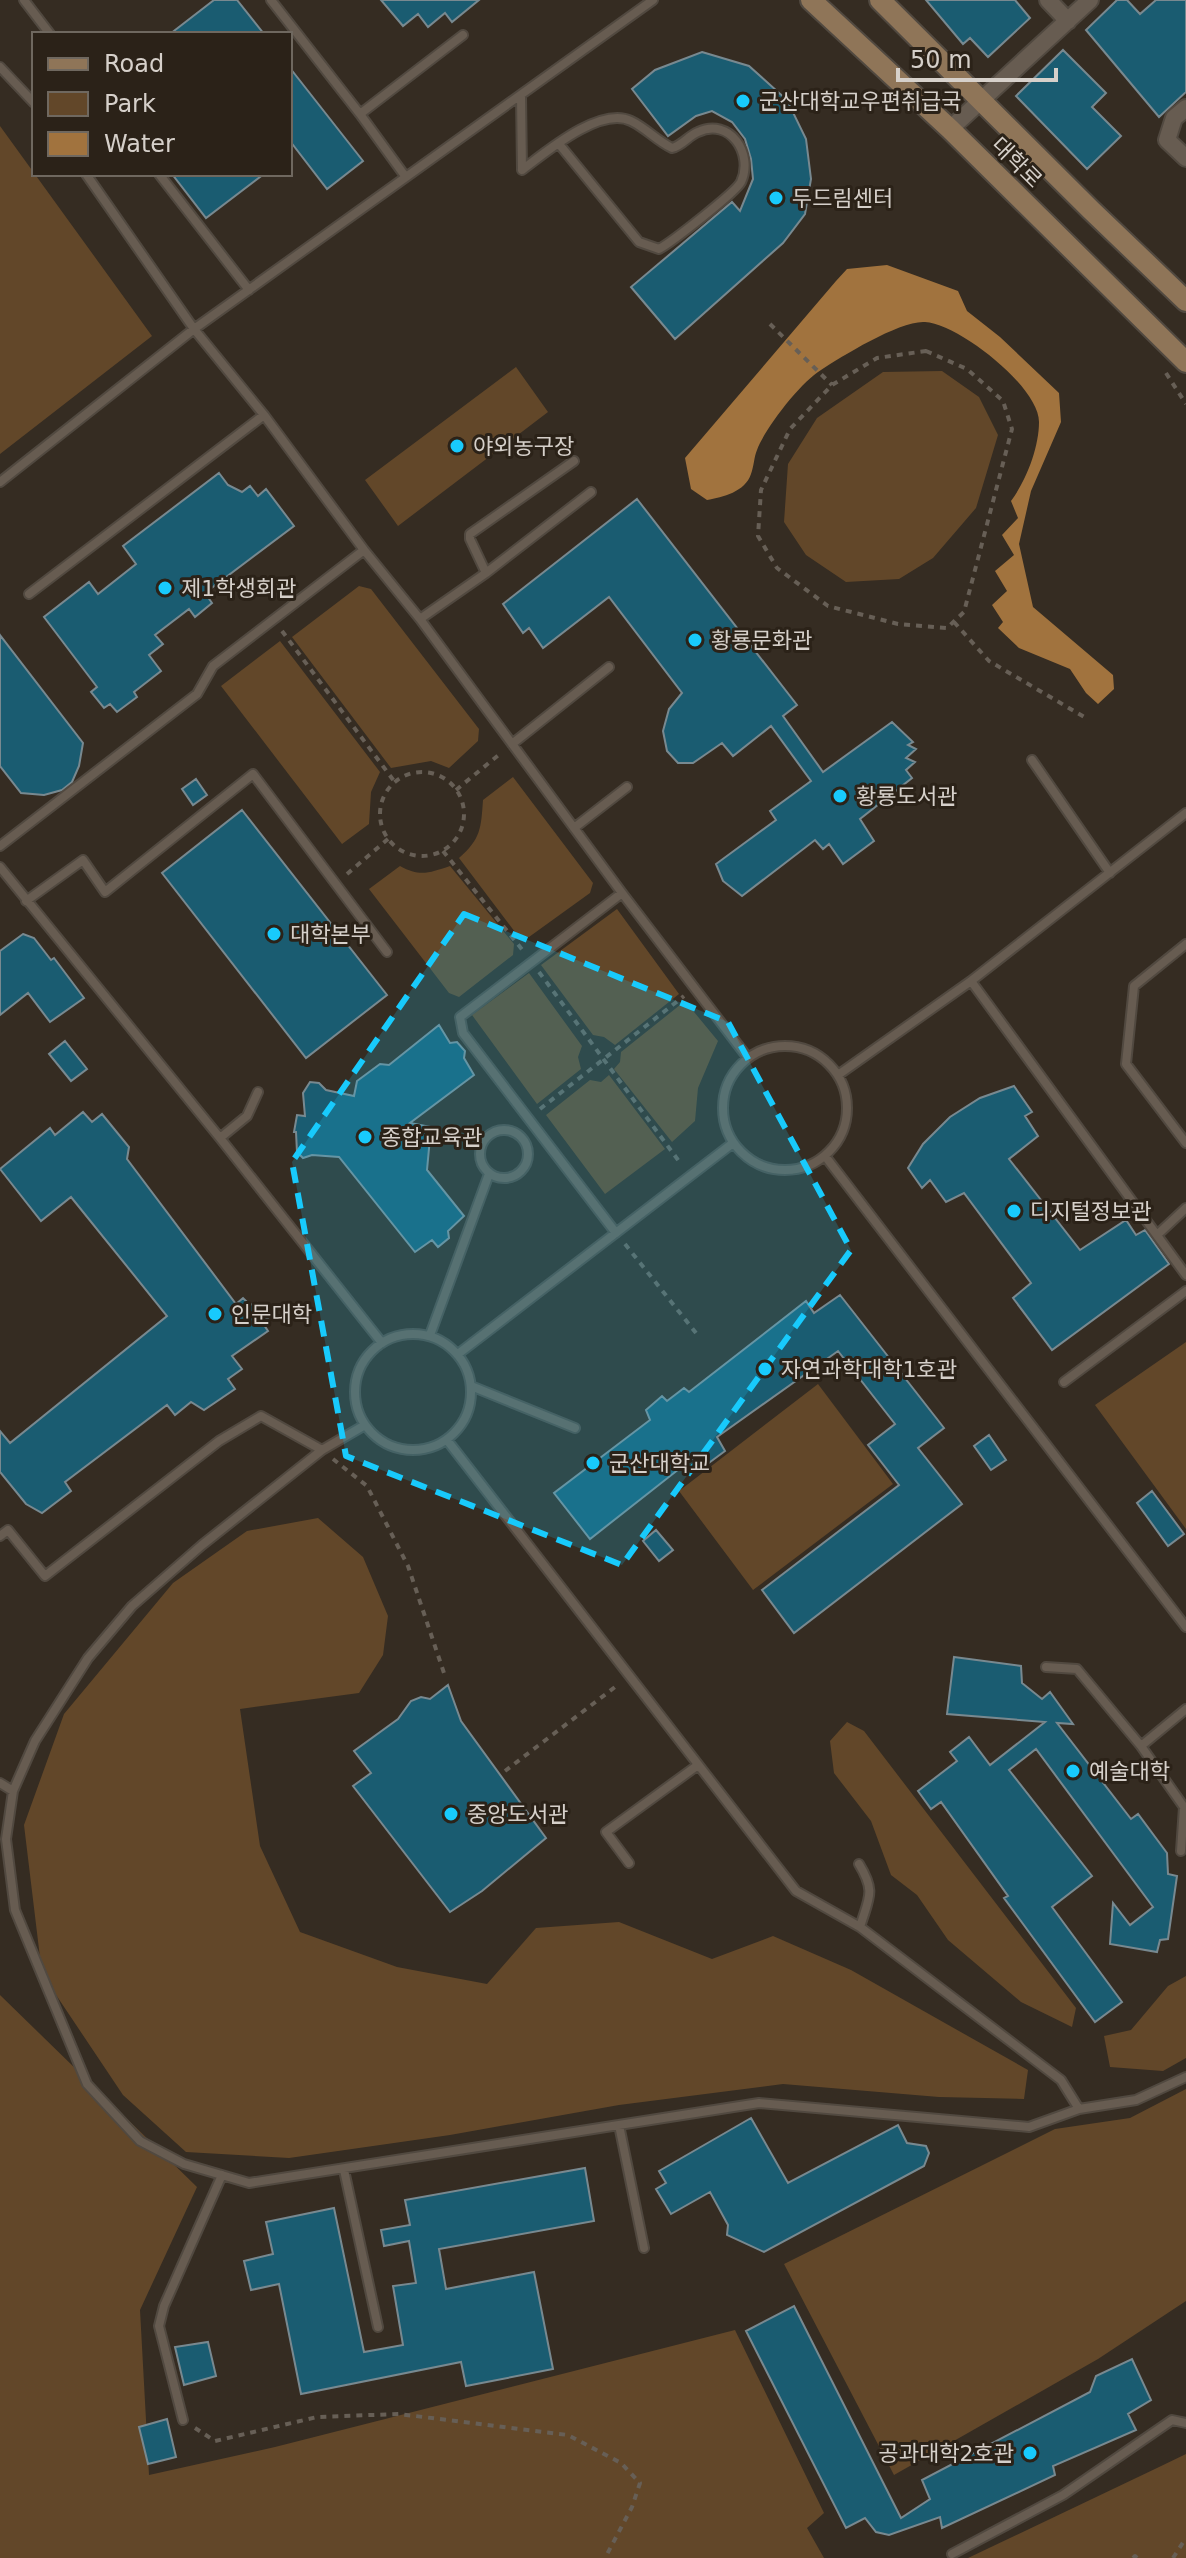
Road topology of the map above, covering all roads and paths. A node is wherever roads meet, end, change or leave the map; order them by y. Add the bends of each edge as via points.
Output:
1 (24, 0) edge
2 (271, 0) edge
3 (653, 0) edge
4 (811, 0) edge
5 (880, 0) edge
6 (1048, 0) edge
7 (1090, 0) edge
8 (1068, 21) junction
9 (48, 32) edge
10 (463, 35) dead end
11 (0, 67) edge
12 (521, 96) junction
13 (32, 101) edge
14 (980, 101) junction
15 (1186, 108) edge
16 (360, 114) junction
17 (950, 129) junction
18 (559, 144) junction
19 (1186, 158) edge
20 (87, 176) edge
21 (161, 176) edge
22 (405, 176) junction
23 (249, 290) junction
24 (1186, 301) edge
25 (770, 324) dead end
26 (194, 329) junction
27 (1186, 362) edge
28 (832, 385) junction
29 (264, 415) junction
30 (574, 461) dead end
31 (0, 482) edge
32 (591, 492) dead end
33 (364, 550) junction
34 (486, 573) junction
35 (29, 594) dead end
36 (420, 619) junction
37 (273, 620) junction
38 (954, 622) junction
39 (609, 667) dead end
40 (1086, 718) dead end
41 (512, 744) junction
42 (1032, 760) dead end
43 (395, 782) junction
44 (627, 787) dead end
45 (456, 790) junction
46 (1186, 813) edge
47 (574, 828) junction
48 (388, 839) junction
49 (0, 846) edge
50 (443, 851) junction
51 (0, 867) edge
52 (1110, 873) junction
53 (336, 884) junction
54 (622, 893) junction
55 (26, 901) junction
56 (1186, 944) edge
57 (387, 952) dead end
58 (531, 961) junction
59 (971, 981) junction
60 (694, 987) junction
61 (748, 1058) junction
62 (604, 1059) junction
63 (838, 1075) junction
64 (258, 1092) dead end
65 (529, 1118) junction
66 (220, 1138) junction
67 (733, 1143) junction
68 (1186, 1143) edge
69 (825, 1156) junction
70 (489, 1174) junction
71 (691, 1178) junction
72 (1186, 1208) edge
73 (616, 1233) junction
74 (1157, 1235) junction
75 (1186, 1275) edge
76 (1186, 1291) edge
77 (696, 1333) dead end
78 (430, 1335) junction
79 (382, 1343) junction
80 (458, 1354) junction
81 (1064, 1382) dead end
82 (471, 1386) junction
83 (365, 1425) junction
84 (575, 1428) dead end
85 (447, 1440) junction
86 (322, 1450) junction
87 (0, 1536) edge
88 (1186, 1627) edge
89 (1046, 1667) dead end
90 (444, 1673) dead end
91 (630, 1675) junction
92 (1186, 1709) edge
93 (1141, 1746) junction
94 (698, 1765) junction
95 (505, 1771) dead end
96 (0, 1783) edge
97 (13, 1791) junction
98 (1181, 1851) dead end
99 (629, 1863) dead end
100 (859, 1864) dead end
101 (860, 1927) junction
102 (1186, 2077) edge
103 (1079, 2109) junction
104 (619, 2125) junction
105 (344, 2170) junction
106 (222, 2175) junction
107 (644, 2248) dead end
108 (378, 2327) dead end
109 (183, 2420) joint
110 (1186, 2423) edge
111 (1186, 2538) edge
112 (952, 2554) dead end
113 (605, 2558) edge
114 (1173, 2558) edge

1 - 9 lane
2 - 16 lane
3 - 12 lane
4 - 17 street, 대학로
5 - 14 street, 대학로
6 - 8 street
7 - 8 street
8 - 14 street
10 - 16 lane
11 - 13 lane
12 - 18 lane via 522,170
12 - 22 lane
14 - 17 street
14 - 24 street, 대학로
15 - 19 street via 1174,118 1167,140
16 - 22 lane
17 - 27 street, 대학로
18 - 18 lane via 595,122 613,118 630,120 672,148 698,132 729,133 740,142 746,162 740,184 659,249 639,242
20 - 26 lane
21 - 23 lane
22 - 23 lane
23 - 26 lane
25 - 28 path
26 - 29 lane
26 - 31 lane
28 - 38 path via 790,429 761,490 758,536 777,568 828,606 898,624 947,628
28 - 38 path via 877,358 926,351 967,369 1003,401 1012,429 964,612
29 - 33 lane
29 - 35 lane
30 - 34 lane via 470,534
32 - 34 lane
33 - 36 lane
33 - 37 lane
34 - 36 lane
36 - 41 lane
37 - 43 path
37 - 49 lane via 213,666 197,694
38 - 40 path via 989,661
39 - 41 lane
41 - 45 path
41 - 47 lane
42 - 52 lane
43 - 45 path via 433,774
43 - 48 path via 381,807
44 - 47 lane
45 - 50 path via 464,816 461,830
46 - 52 lane
47 - 54 lane
48 - 50 path via 417,856
48 - 53 path
50 - 58 path
51 - 55 lane
52 - 59 lane
53 - 55 lane via 253,774 105,892 83,860
53 - 57 lane
54 - 58 lane
54 - 60 lane
55 - 66 lane
56 - 68 lane via 1134,986 1126,1064
58 - 62 path
58 - 65 lane via 460,1017 463,1033
59 - 63 lane
59 - 74 lane
60 - 61 lane
60 - 62 path
61 - 63 lane via 787,1045 825,1059
61 - 67 lane via 726,1088 725,1126
62 - 65 path
62 - 71 path
63 - 69 lane via 848,1109 845,1127
64 - 66 lane via 247,1116
65 - 73 lane
66 - 79 lane
67 - 69 lane via 747,1158 776,1169 807,1167
67 - 71 lane
69 - 88 lane
70 - 70 lane via 479,1154 485,1138 499,1130 522,1137 528,1152 524,1167 504,1179
70 - 78 lane
71 - 73 lane
72 - 74 lane
73 - 77 path
73 - 80 lane
74 - 75 lane
76 - 81 lane
78 - 79 lane via 397,1335
78 - 80 lane
79 - 83 lane via 367,1355 354,1390
80 - 82 lane
82 - 84 lane
82 - 85 lane via 463,1421
83 - 85 lane via 396,1448 416,1450
83 - 86 lane
85 - 91 lane
86 - 87 lane via 261,1416 219,1441 45,1576 8,1530
86 - 90 path via 367,1486 408,1566
86 - 97 lane via 132,1606 88,1658 35,1741
89 - 93 lane via 1077,1669
91 - 94 lane
91 - 95 path
92 - 93 lane
93 - 98 lane via 1184,1807
94 - 99 lane via 606,1832
94 - 101 lane via 796,1891
96 - 97 lane
97 - 106 lane via 6,1839 15,1910 87,2084 140,2141 184,2164
100 - 101 lane via 870,1882
101 - 103 lane via 1061,2080
102 - 103 lane via 1136,2100
103 - 104 lane via 1029,2127 759,2103
104 - 105 lane
104 - 107 lane
105 - 106 lane via 249,2183
105 - 108 lane
106 - 109 lane via 159,2326
109 - 113 path via 215,2441 317,2417 399,2414 568,2435 621,2463 640,2483
110 - 112 lane via 1172,2420 1063,2495
111 - 114 path

